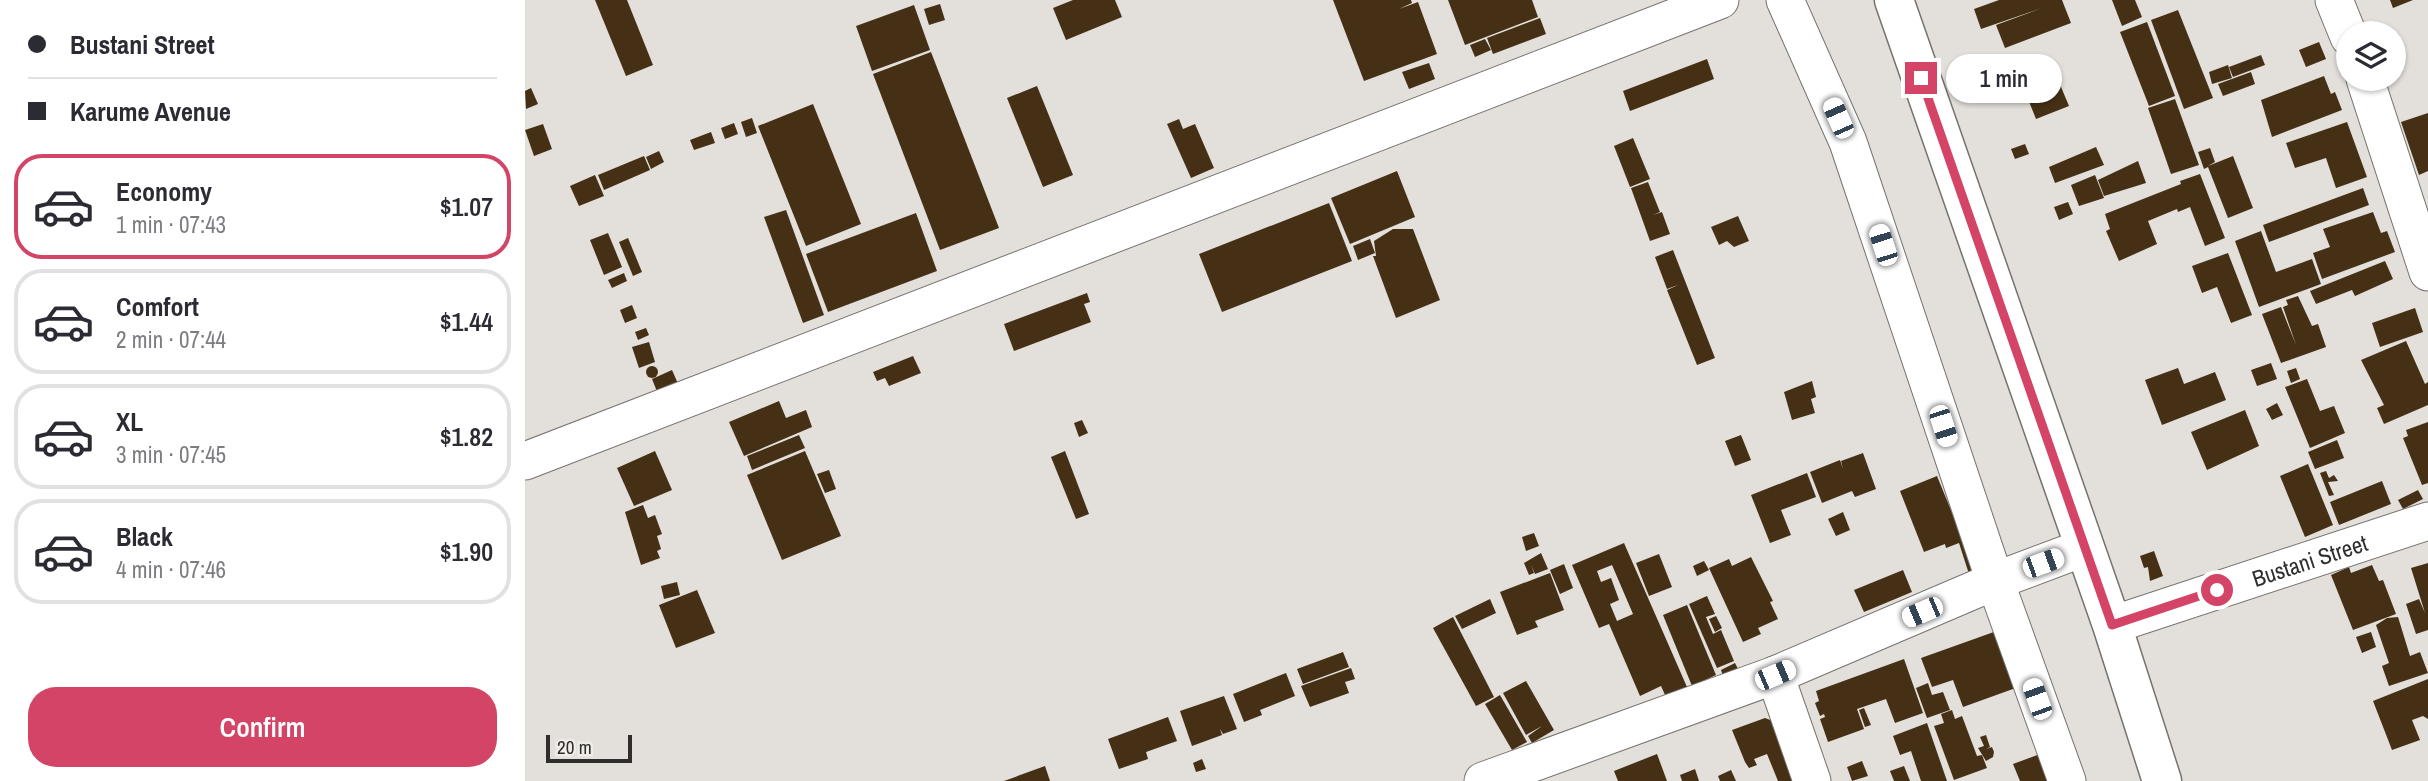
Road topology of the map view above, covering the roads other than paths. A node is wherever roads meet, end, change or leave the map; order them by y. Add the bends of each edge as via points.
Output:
1 (1720, 0) edge
2 (1785, 0) edge
3 (1894, 0) edge
4 (2334, 0) edge
5 (2343, 21) edge
6 (2369, 91) edge
7 (2428, 272) edge
8 (525, 461) edge
9 (2428, 521) edge
10 (2073, 552) junction
11 (2010, 575) junction
12 (2112, 625) junction
13 (1775, 675) junction
14 (1483, 781) edge
15 (1812, 781) edge
16 (2067, 781) edge
17 (2162, 781) edge

1 - 8 street
2 - 11 street via 1848,142
3 - 10 main road
4 - 5 street
6 - 7 street
9 - 12 street, Bustani Street
10 - 11 street
10 - 12 main road
11 - 13 street
11 - 16 street
12 - 17 main road
13 - 14 street
13 - 15 street

